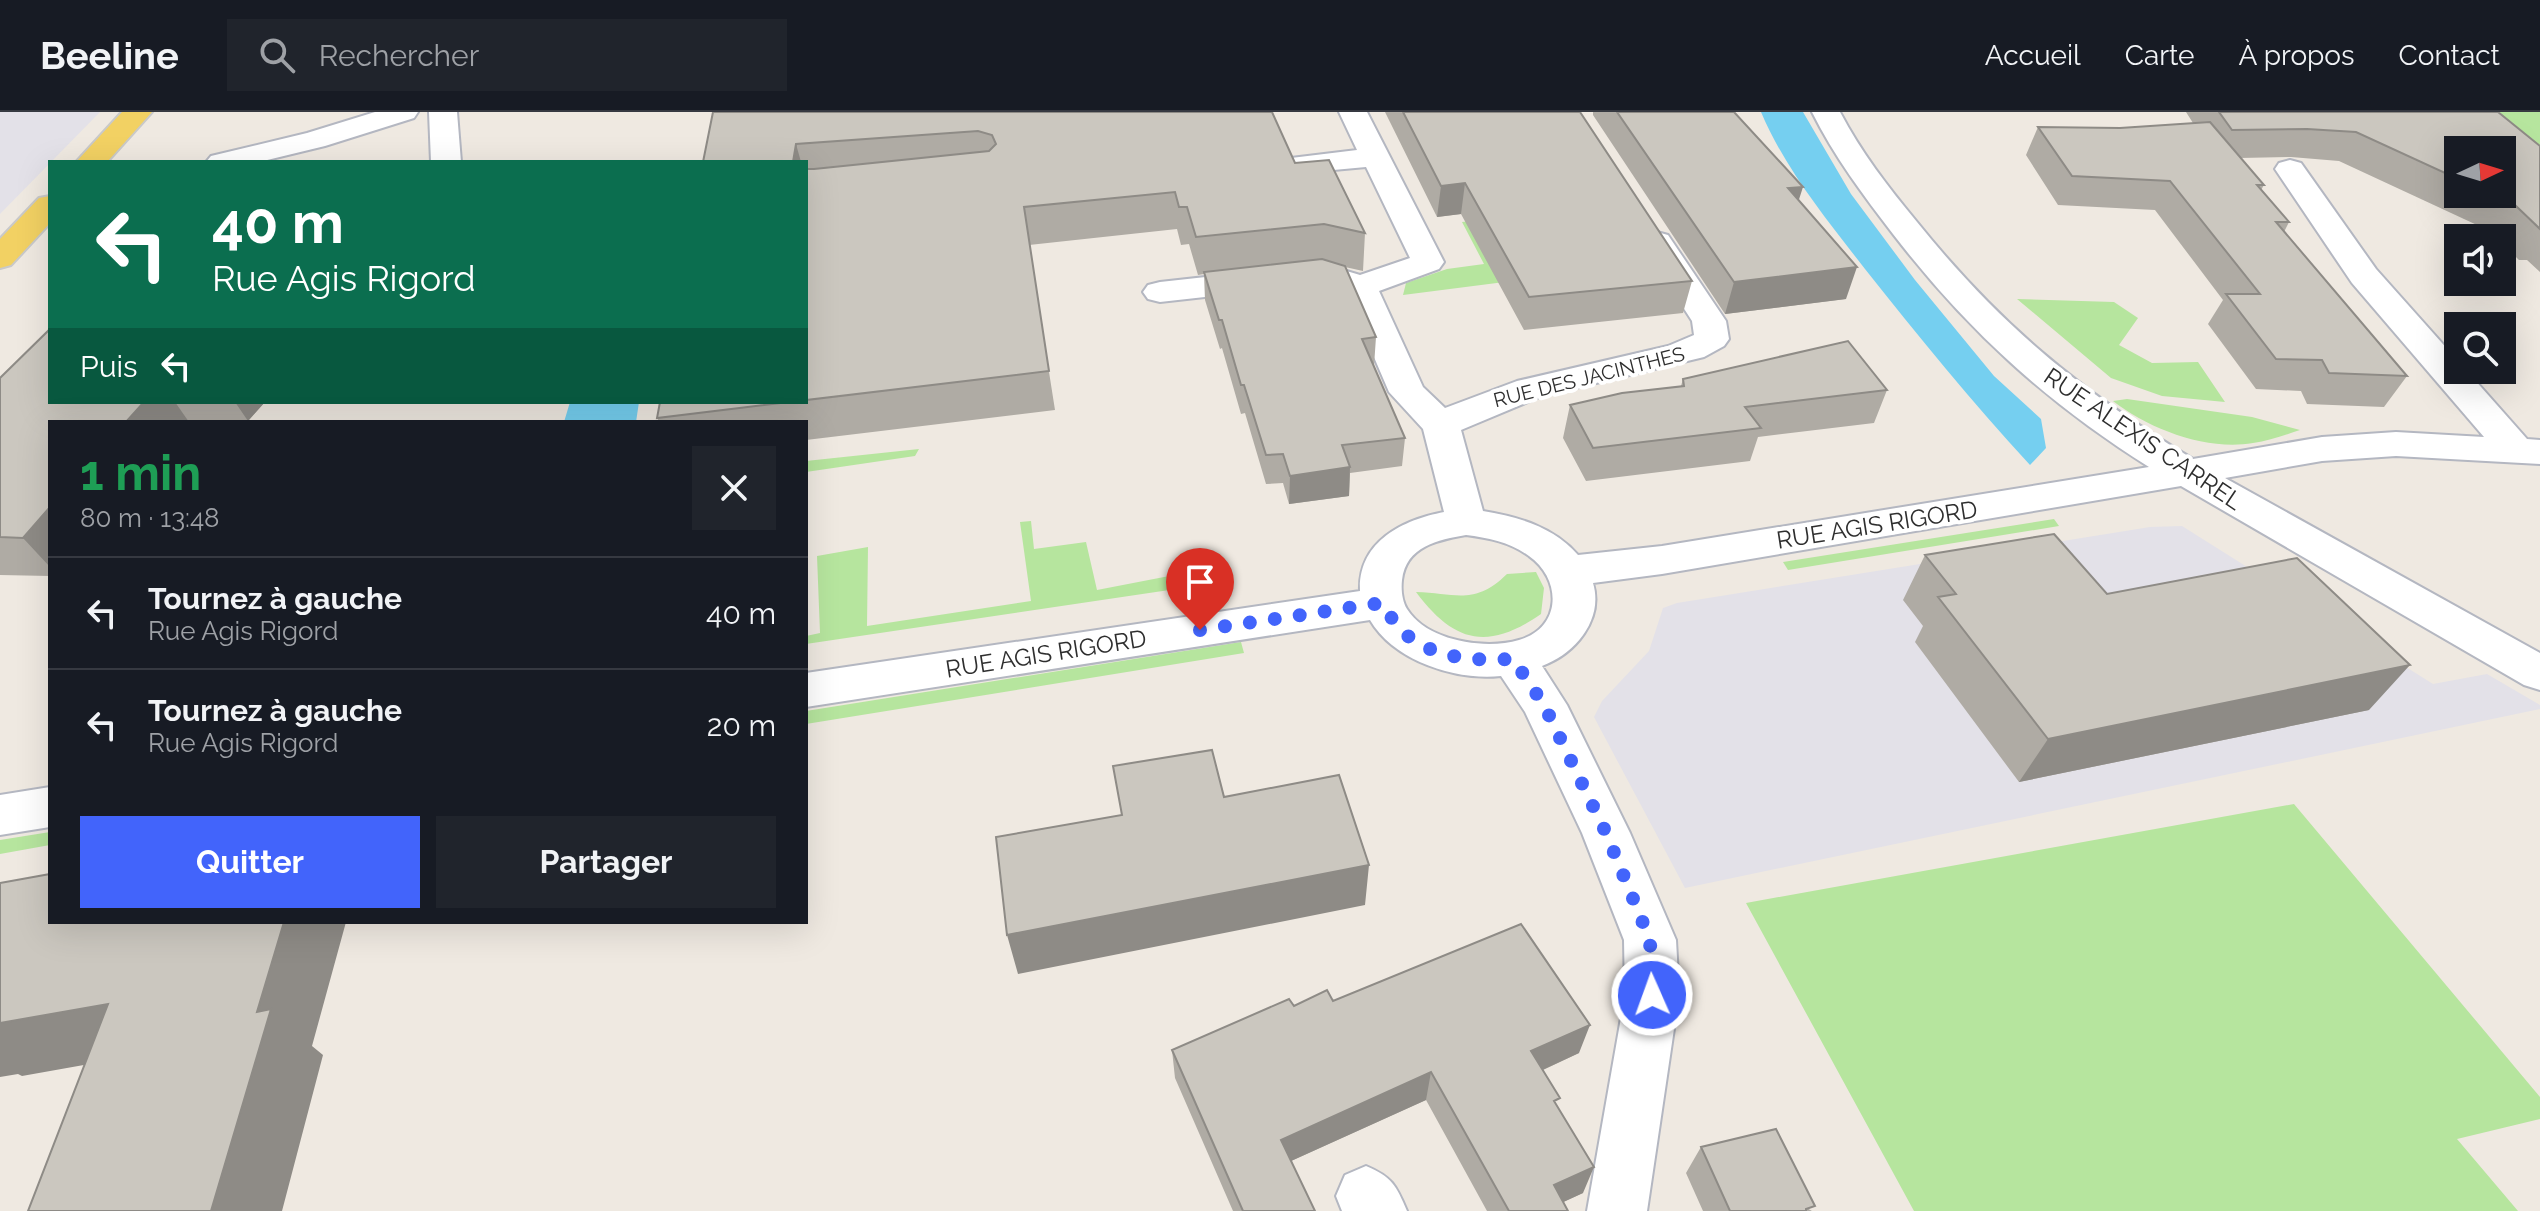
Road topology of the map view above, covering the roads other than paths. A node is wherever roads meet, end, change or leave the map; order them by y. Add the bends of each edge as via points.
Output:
1 (138, 112) edge
2 (404, 112) edge
3 (443, 112) edge
4 (1353, 112) edge
5 (1826, 112) edge
6 (1375, 157) junction
7 (93, 160) edge
8 (230, 160) edge
9 (446, 160) edge
10 (1301, 164) edge
11 (2290, 169) dead end
12 (48, 207) edge
13 (1641, 217) edge
14 (0, 258) edge
15 (1360, 286) junction
16 (1160, 292) dead end
17 (1441, 425) junction
18 (2528, 451) edge
19 (2186, 473) junction
20 (1466, 522) junction
21 (1568, 571) junction
22 (1382, 603) junction
23 (1513, 659) junction
24 (2540, 673) edge
25 (808, 690) edge
26 (48, 807) edge
27 (0, 815) edge
28 (1617, 1211) edge

1 - 7 main road
2 - 8 street
3 - 9 street
4 - 6 street
5 - 19 street, RUE ALEXIS CARREL via 1848,156 1976,313 2079,402
6 - 10 street
6 - 15 street via 1428,262
11 - 18 street via 2364,276
12 - 14 main road
13 - 17 street, RUE DES JACINTHES via 1709,321 1712,339 1696,350 1473,406
15 - 16 street via 1323,274
15 - 17 street via 1407,392
17 - 20 street
18 - 19 street, RUE AGIS RIGORD via 2396,444 2322,449
19 - 21 street, RUE AGIS RIGORD
19 - 24 street, RUE ALEXIS CARREL
20 - 21 street via 1536,541
20 - 22 street via 1407,538 1388,556 1380,579
21 - 23 street via 1575,592 1573,614 1561,634 1541,649
22 - 23 street via 1400,630 1432,650 1472,661
22 - 25 street, RUE AGIS RIGORD
23 - 28 street via 1544,705 1650,940 1652,995
26 - 27 street

